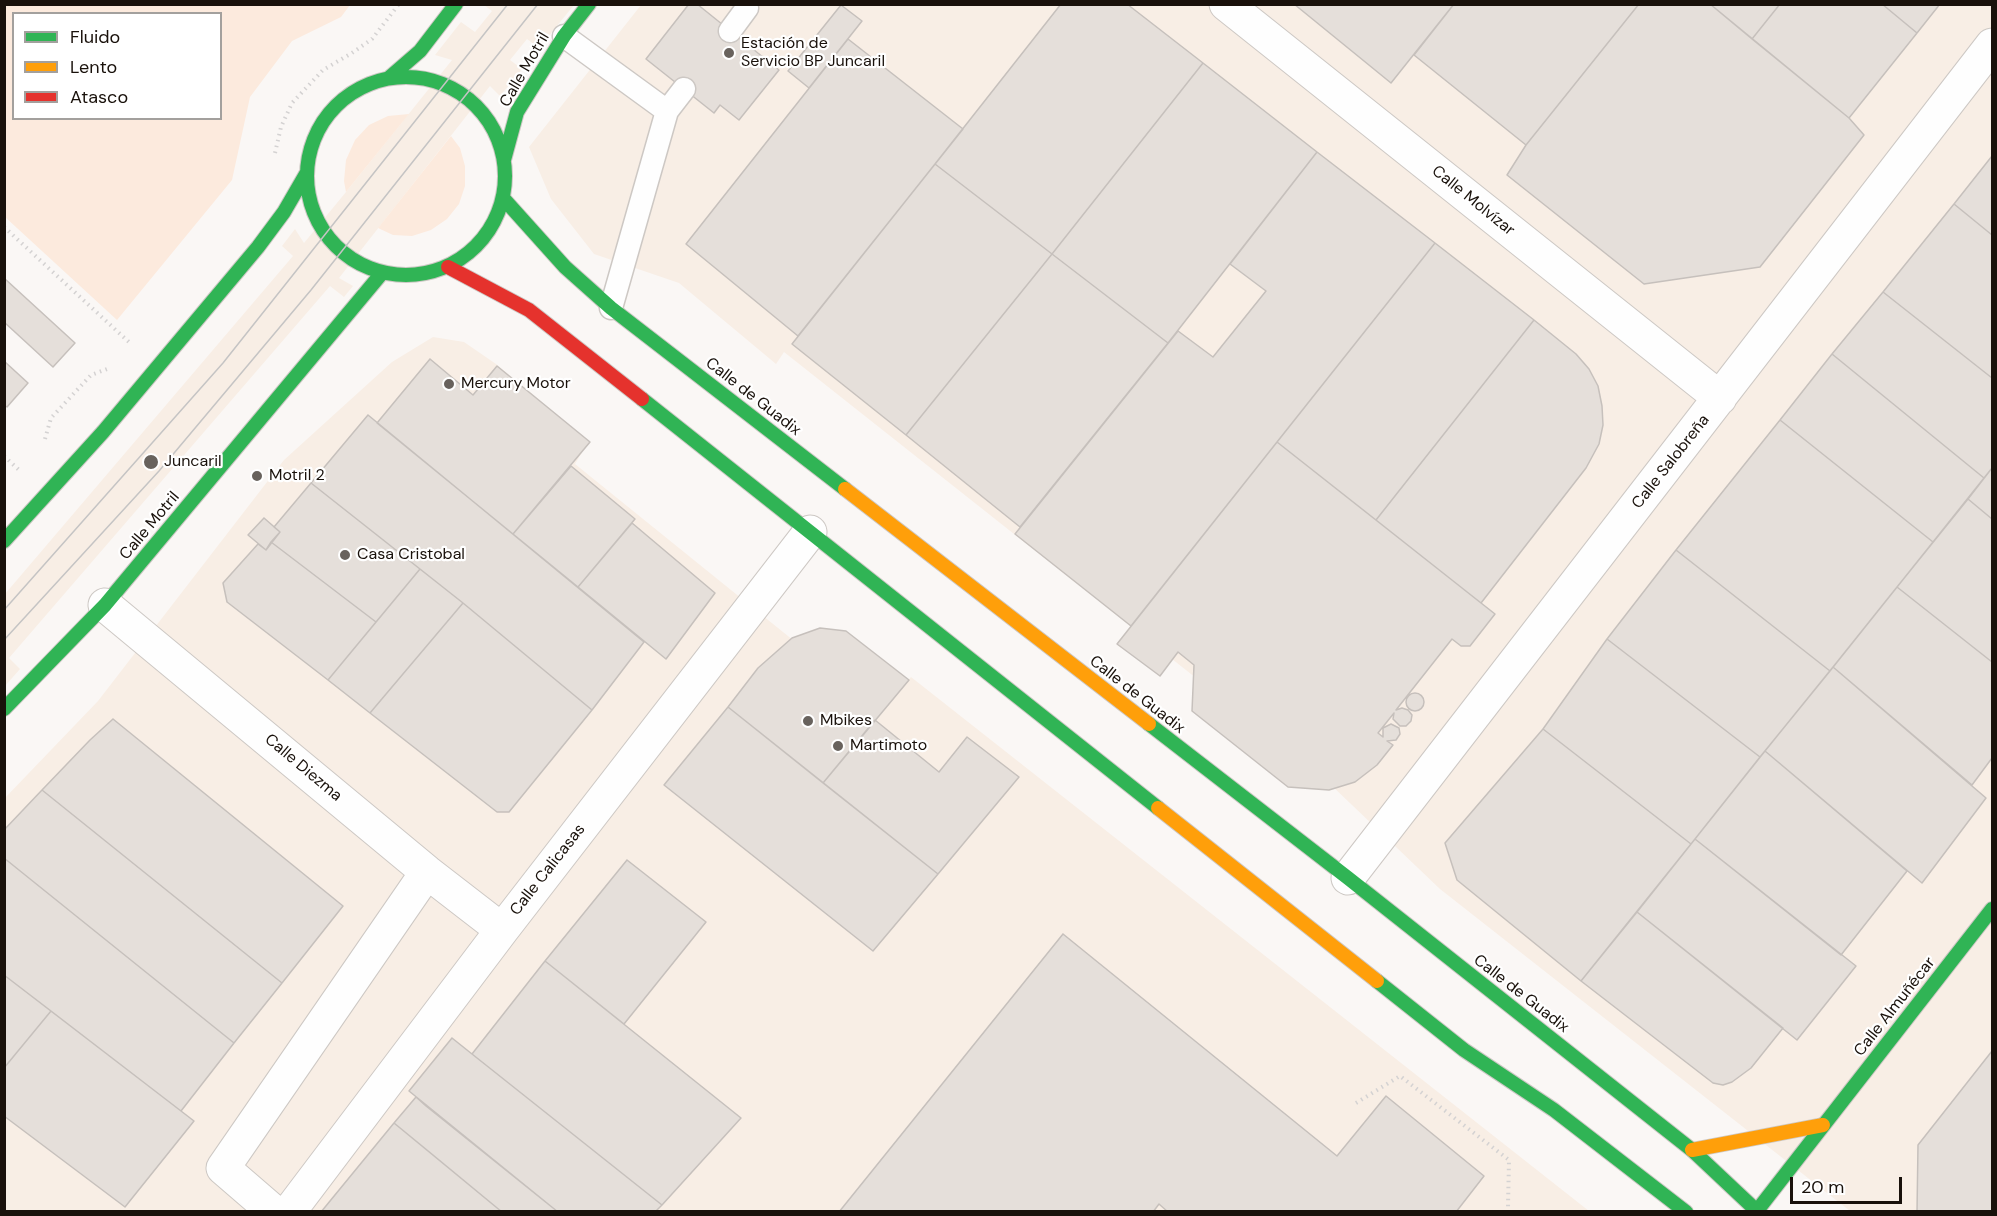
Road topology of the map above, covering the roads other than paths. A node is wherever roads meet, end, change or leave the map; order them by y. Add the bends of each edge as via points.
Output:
1 (456, 4) edge
2 (589, 4) edge
3 (746, 4) edge
4 (1226, 4) edge
5 (730, 31) dead end
6 (564, 36) junction
7 (1992, 45) edge
8 (390, 77) junction
9 (684, 89) dead end
10 (667, 111) junction
11 (504, 160) junction
12 (306, 174) junction
13 (503, 198) junction
14 (448, 267) junction
15 (382, 273) junction
16 (611, 308) junction
17 (1720, 398) junction
18 (810, 532) junction
19 (4, 541) edge
20 (105, 605) junction
21 (4, 709) edge
22 (427, 872) junction
23 (1348, 878) junction
24 (1992, 909) edge
25 (502, 930) junction
26 (1823, 1125) junction
27 (1692, 1150) junction
28 (1757, 1211) edge
29 (274, 1212) edge
30 (289, 1212) edge
31 (1686, 1212) edge

1 - 8 street via 420,51
2 - 6 street, Calle Motril
3 - 5 lane
4 - 17 street, Calle Molvízar
6 - 10 lane
6 - 11 street, Calle Motril via 517,112
7 - 17 street, Calle Salobreña
8 - 11 street via 423,78 456,90 490,124
8 - 12 street via 354,91 332,108 312,142
9 - 10 lane
10 - 16 lane
11 - 13 street
12 - 15 street via 313,213 331,242 351,259
12 - 19 street via 258,247 103,432
13 - 14 street via 489,232 469,254
13 - 16 street, Calle de Guadix via 565,267
14 - 15 street via 419,275
14 - 18 street via 529,310
15 - 20 street, Calle Motril
16 - 23 street, Calle de Guadix
17 - 23 street, Calle Salobreña
18 - 25 street, Calle Calicasas
18 - 31 street via 1464,1050 1554,1110
20 - 21 street, Calle Motril
20 - 22 street, Calle Diezma
22 - 25 street, Calle Diezma
22 - 29 street via 224,1168
23 - 27 street, Calle de Guadix
24 - 26 street, Calle Almuñécar
25 - 30 street, Calle Calicasas
26 - 27 street
26 - 28 street, Calle Almuñécar
27 - 28 street, Calle de Guadix

